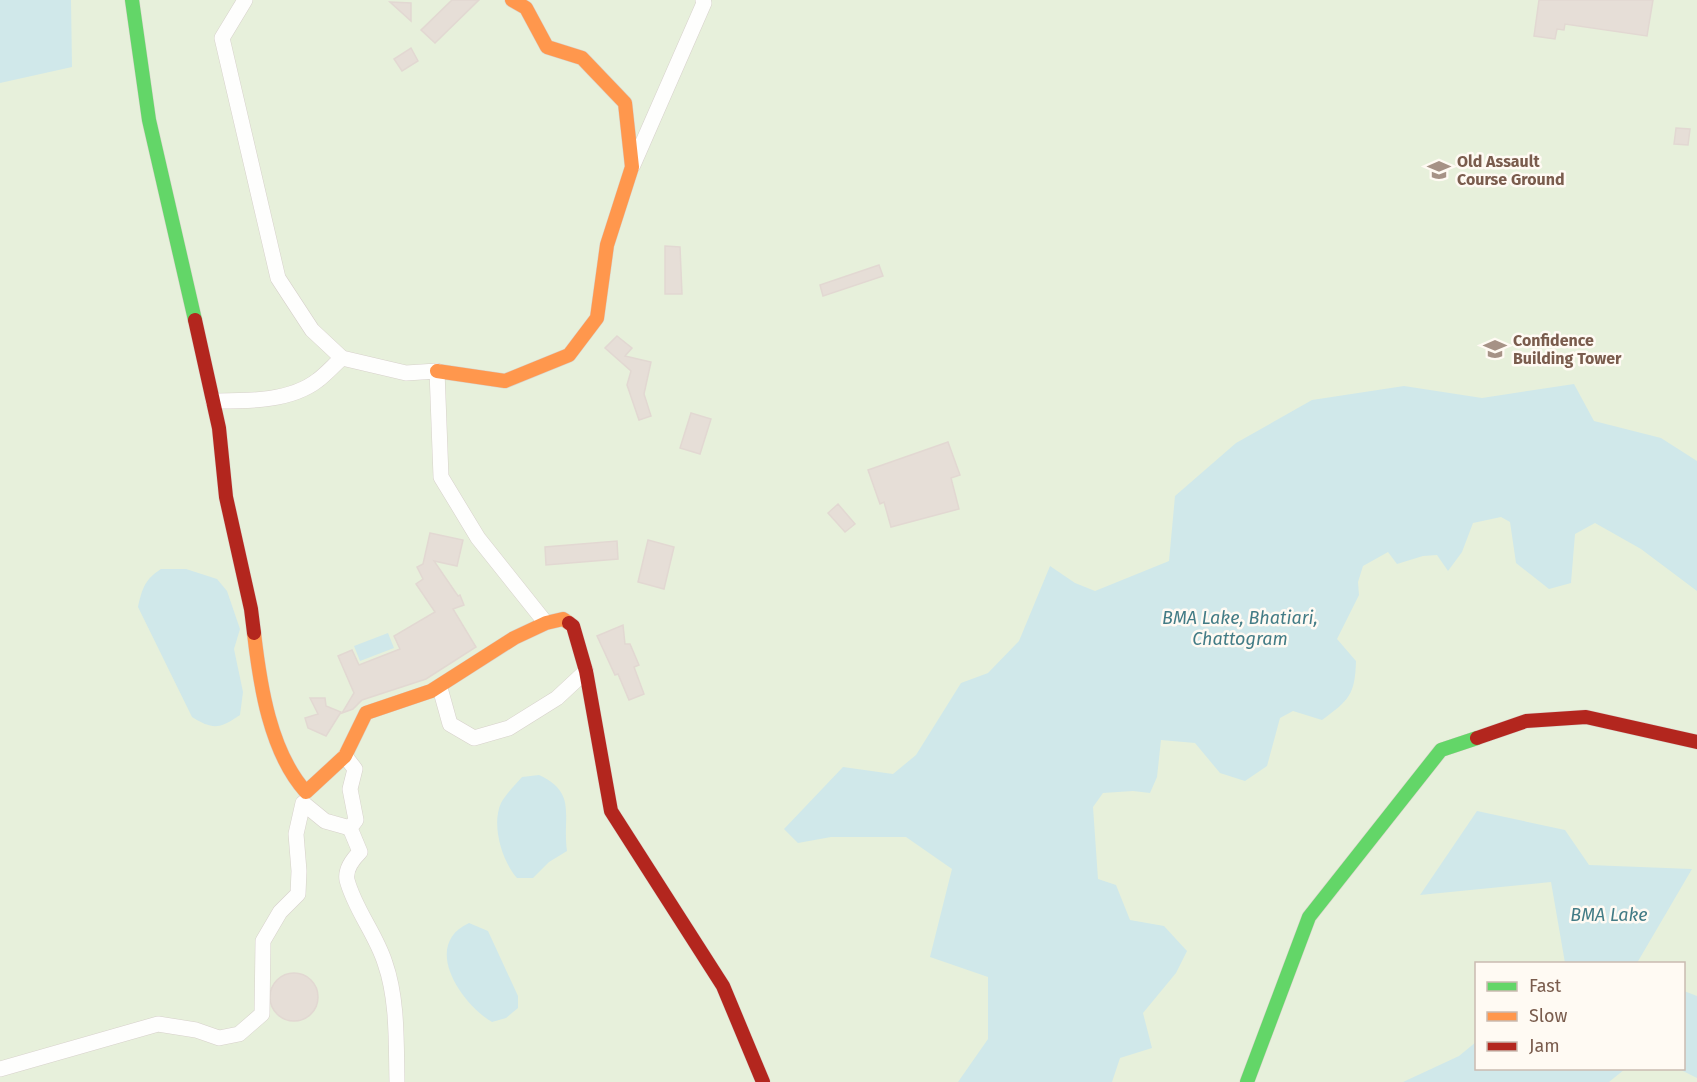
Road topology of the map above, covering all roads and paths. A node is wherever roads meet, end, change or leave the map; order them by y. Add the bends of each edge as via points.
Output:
1 (132, 0) edge
2 (245, 0) edge
3 (512, 0) edge
4 (703, 0) edge
5 (632, 167) junction
6 (342, 358) junction
7 (437, 371) junction
8 (213, 401) junction
9 (545, 621) junction
10 (586, 671) junction
11 (440, 688) junction
12 (1697, 742) edge
13 (345, 756) junction
14 (305, 798) junction
15 (350, 828) junction
16 (0, 1069) edge
17 (397, 1082) edge
18 (763, 1082) edge
19 (1247, 1082) edge

1 - 8 street via 149,120
2 - 6 street via 222,38 278,278 312,330
3 - 5 street via 526,8 547,47 582,58 625,103
4 - 5 street
5 - 7 street via 607,245 597,318 569,355 505,381
6 - 7 street via 406,373
6 - 8 street via 316,382 286,394 250,401
7 - 9 street via 441,477 478,538
8 - 14 street via 226,497 251,609 260,690 291,776
9 - 10 street via 563,619 573,626
9 - 11 street
10 - 11 street via 557,698 509,728 474,738 450,724
10 - 18 street via 611,811 723,986
11 - 13 street via 366,713
12 - 19 street via 1586,717 1526,721 1441,750 1309,917
13 - 14 street
13 - 15 street via 356,770 350,789 356,820
14 - 15 street via 325,821
14 - 16 street via 296,834 298,894 280,912 263,940 262,1014 239,1034 219,1038 158,1024
15 - 17 street via 360,852 351,861 346,877 385,963 395,1018

